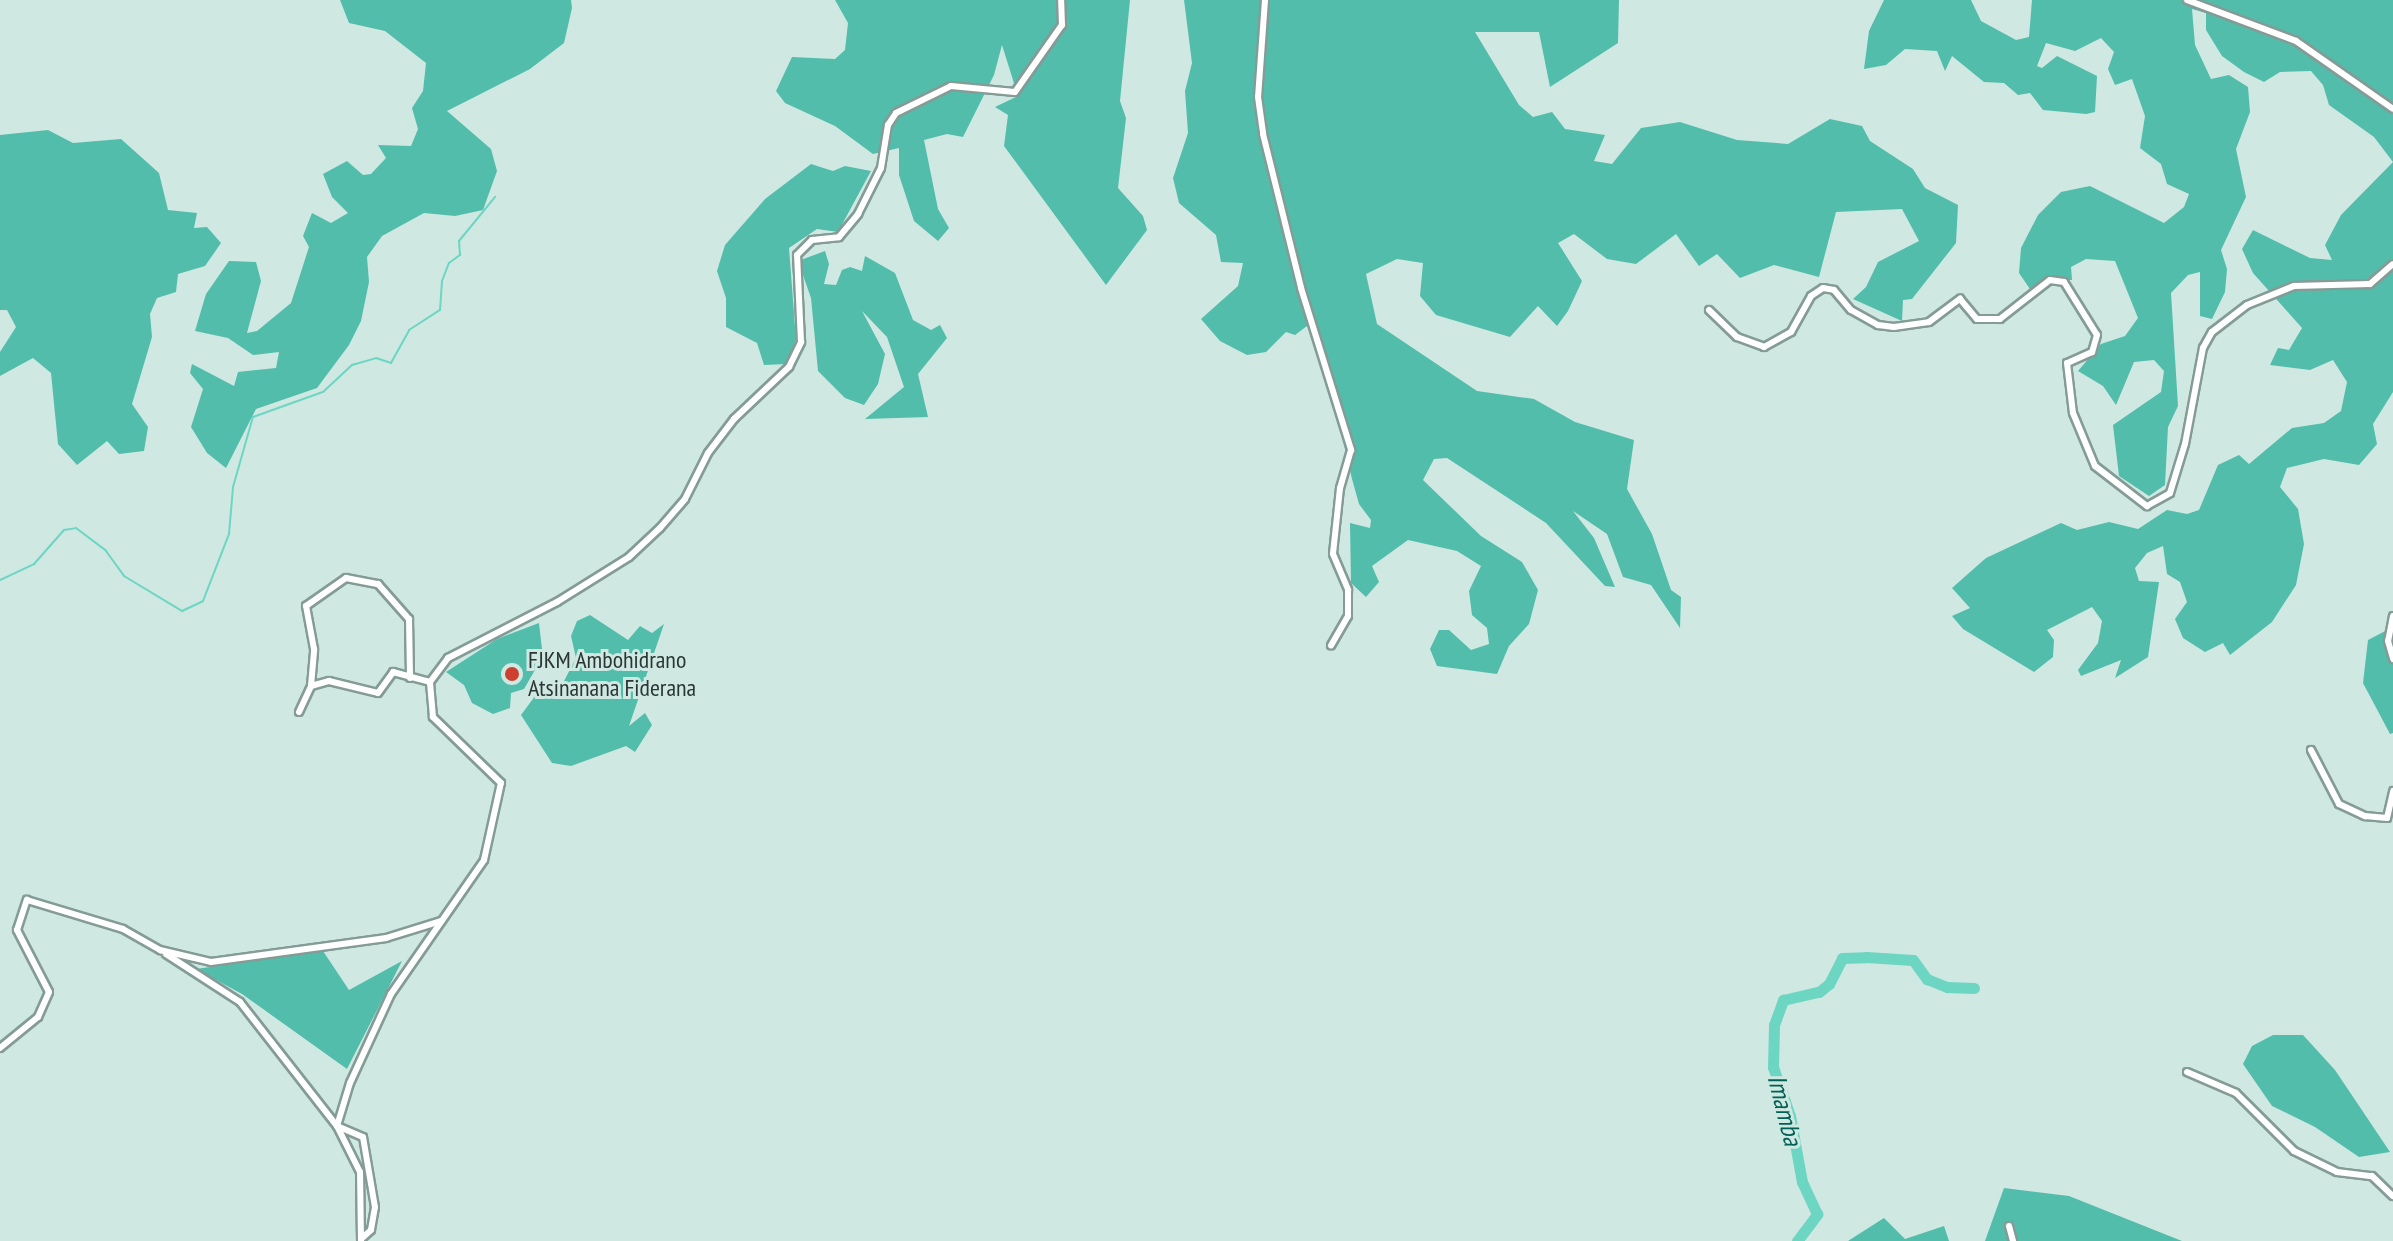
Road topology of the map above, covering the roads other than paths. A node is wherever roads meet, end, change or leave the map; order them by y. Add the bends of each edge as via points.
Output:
1 (1061, 0) edge
2 (1265, 0) edge
3 (2191, 1) edge
4 (2393, 109) edge
5 (2393, 264) edge
6 (1709, 310) dead end
7 (2393, 616) edge
8 (1331, 645) dead end
9 (2393, 659) edge
10 (410, 678) junction
11 (430, 682) junction
12 (311, 686) junction
13 (299, 712) dead end
14 (2311, 750) dead end
15 (2393, 791) edge
16 (441, 921) junction
17 (160, 950) junction
18 (0, 1048) edge
19 (2187, 1072) dead end
20 (337, 1126) junction
21 (2393, 1196) edge
22 (2009, 1226) dead end
23 (361, 1240) edge
24 (2013, 1241) edge

1 - 11 street via 1062,25 1015,92 951,86 896,113 888,125 881,168 858,214 839,237 812,240 797,255 801,342 789,367 734,419 708,453 685,499 660,528 629,557 557,602 448,658
2 - 8 street via 1258,97 1263,134 1301,288 1351,450 1340,488 1333,554 1348,590 1348,616
3 - 4 street via 2296,41
5 - 6 street via 2370,284 2311,282 2285,289 2247,305 2212,332 2203,348 2170,493 2147,506 2095,466 2073,413 2067,363 2092,352 2097,335 2064,282 2050,280 2000,319 1977,319 1960,299 1929,322 1894,327 1878,325 1851,310 1834,290 1823,288 1811,296 1791,332 1764,347 1737,337
7 - 9 street via 2388,641
10 - 11 street
10 - 12 street via 393,672 378,693 329,681
10 - 12 street via 409,619 378,584 346,578 306,606 314,649
11 - 16 street via 433,717 501,783 484,860
12 - 13 street
14 - 15 street via 2339,804 2365,816 2387,818
16 - 17 street via 386,938 211,962
16 - 20 street via 367,1038
17 - 18 street via 123,929 27,900 17,930 49,992 38,1017
17 - 20 street via 240,1002
19 - 21 street via 2236,1093 2294,1151 2337,1172 2372,1176
20 - 23 street via 360,1172
20 - 23 street via 355,1131 368,1151 375,1207 371,1230
22 - 24 street

